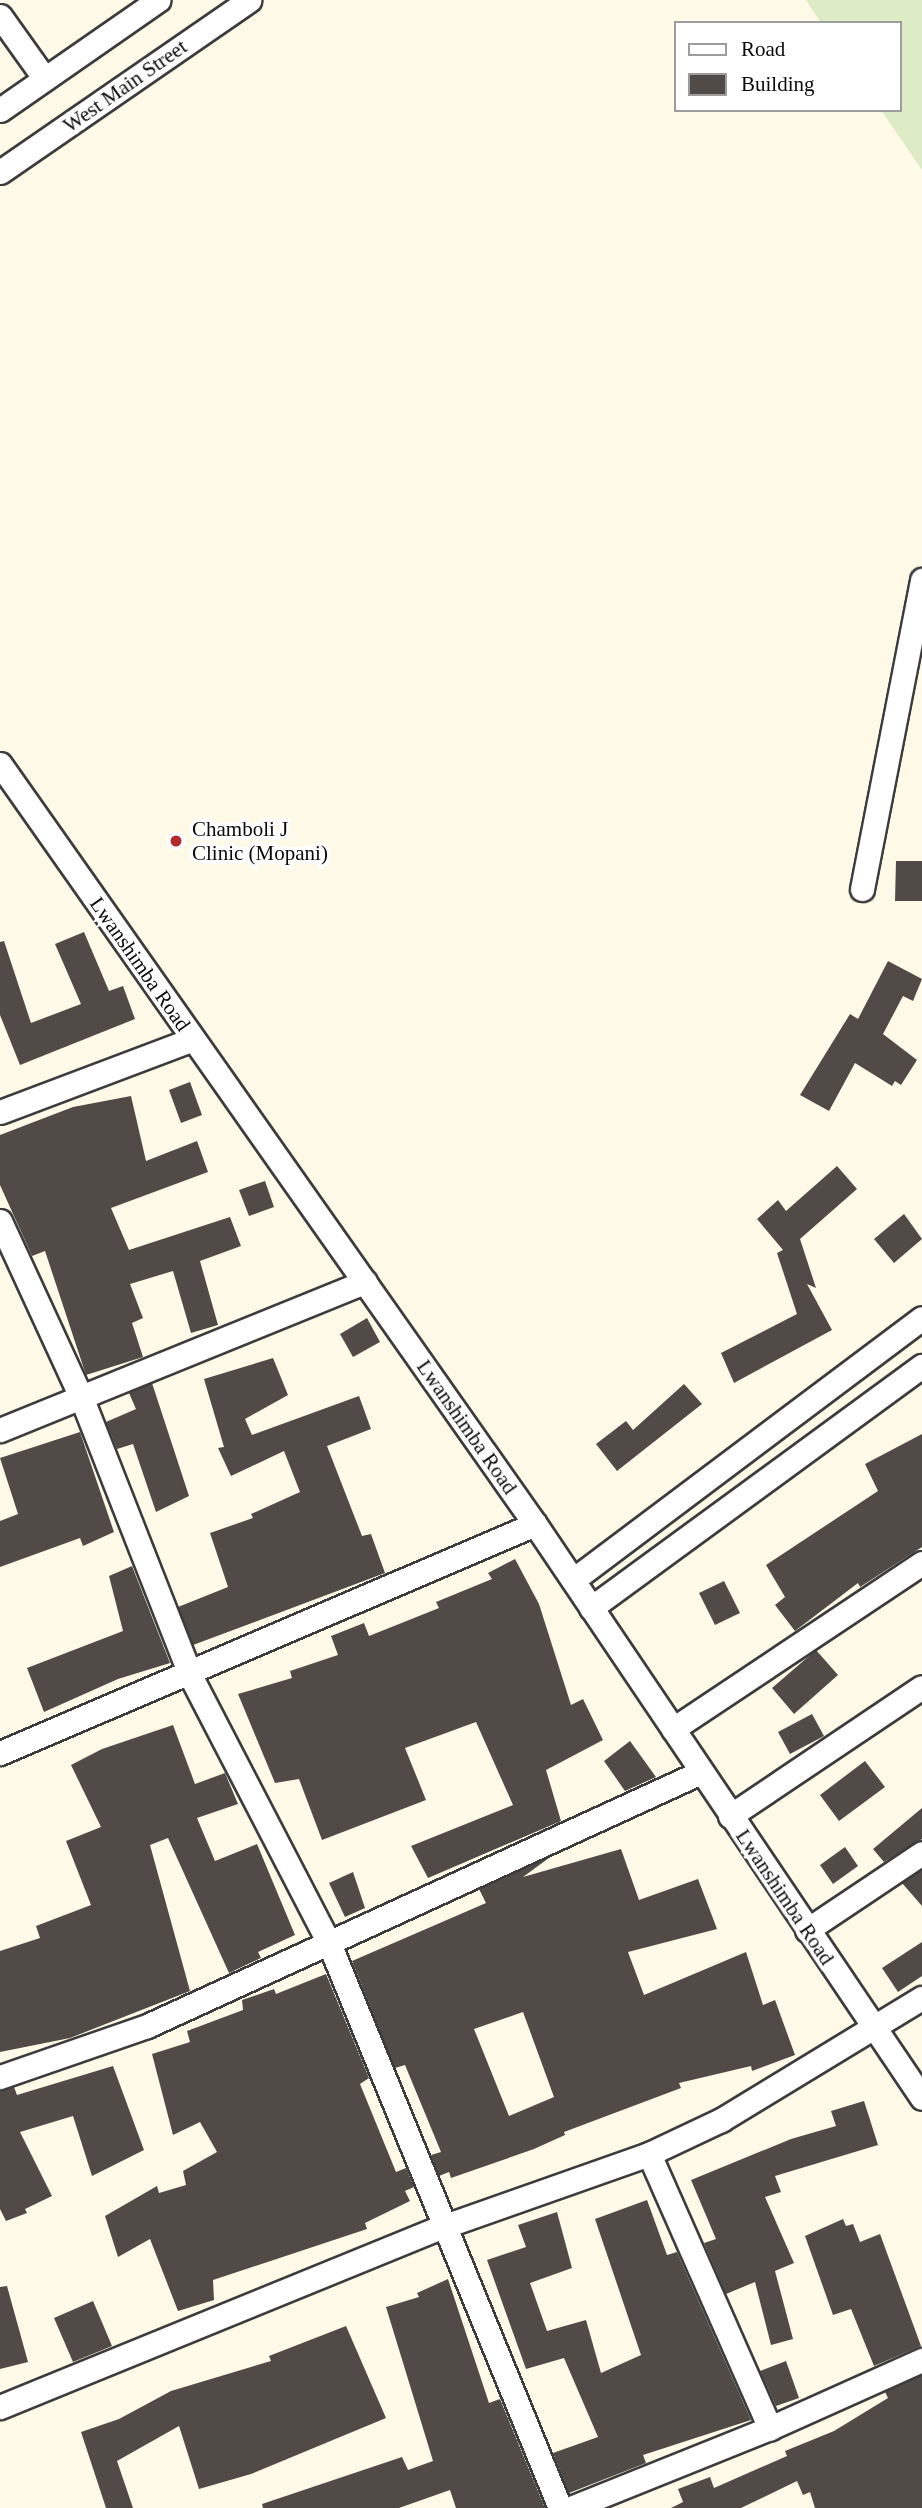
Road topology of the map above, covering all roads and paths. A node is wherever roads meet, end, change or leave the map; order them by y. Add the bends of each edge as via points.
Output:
1 (158, 0) edge
2 (249, 0) edge
3 (0, 16) edge
4 (45, 79) junction
5 (0, 110) edge
6 (0, 172) edge
7 (922, 580) edge
8 (4, 777) edge
9 (862, 890) dead end
10 (193, 1039) junction
11 (0, 1112) edge
12 (0, 1221) edge
13 (365, 1282) junction
14 (922, 1318) edge
15 (922, 1366) edge
16 (82, 1399) junction
17 (0, 1430) edge
18 (535, 1524) junction
19 (922, 1563) edge
20 (573, 1580) junction
21 (591, 1608) junction
22 (190, 1675) junction
23 (922, 1687) edge
24 (673, 1730) junction
25 (0, 1754) edge
26 (701, 1772) junction
27 (730, 1816) junction
28 (922, 1853) edge
29 (807, 1930) junction
30 (329, 1943) junction
31 (922, 1998) edge
32 (875, 2031) junction
33 (0, 2077) edge
34 (922, 2098) edge
35 (649, 2154) junction
36 (442, 2227) junction
37 (922, 2360) edge
38 (0, 2407) edge
39 (770, 2428) junction
40 (560, 2508) edge
41 (571, 2508) edge

1 - 4 street
2 - 6 street, West Main Street
3 - 4 street
4 - 5 street
7 - 9 street
8 - 10 street, Lwanshimba Road
10 - 11 street
10 - 13 street, Lwanshimba Road
12 - 16 street
13 - 16 street
13 - 18 street, Lwanshimba Road
14 - 20 street
15 - 21 street
16 - 17 street
16 - 22 street
18 - 20 street, Lwanshimba Road
18 - 22 street
19 - 24 street
20 - 21 street, Lwanshimba Road
21 - 24 street, Lwanshimba Road
22 - 25 street
22 - 30 street
23 - 27 street
24 - 26 street, Lwanshimba Road
26 - 27 street, Lwanshimba Road
26 - 30 street
27 - 29 street, Lwanshimba Road
28 - 29 street
29 - 32 street, Lwanshimba Road
30 - 33 street via 147,2026
30 - 36 street
31 - 32 street
32 - 34 street, Lwanshimba Road
32 - 35 street via 721,2120
35 - 36 street
35 - 39 street
36 - 38 street
36 - 40 street
37 - 39 street
39 - 41 street

